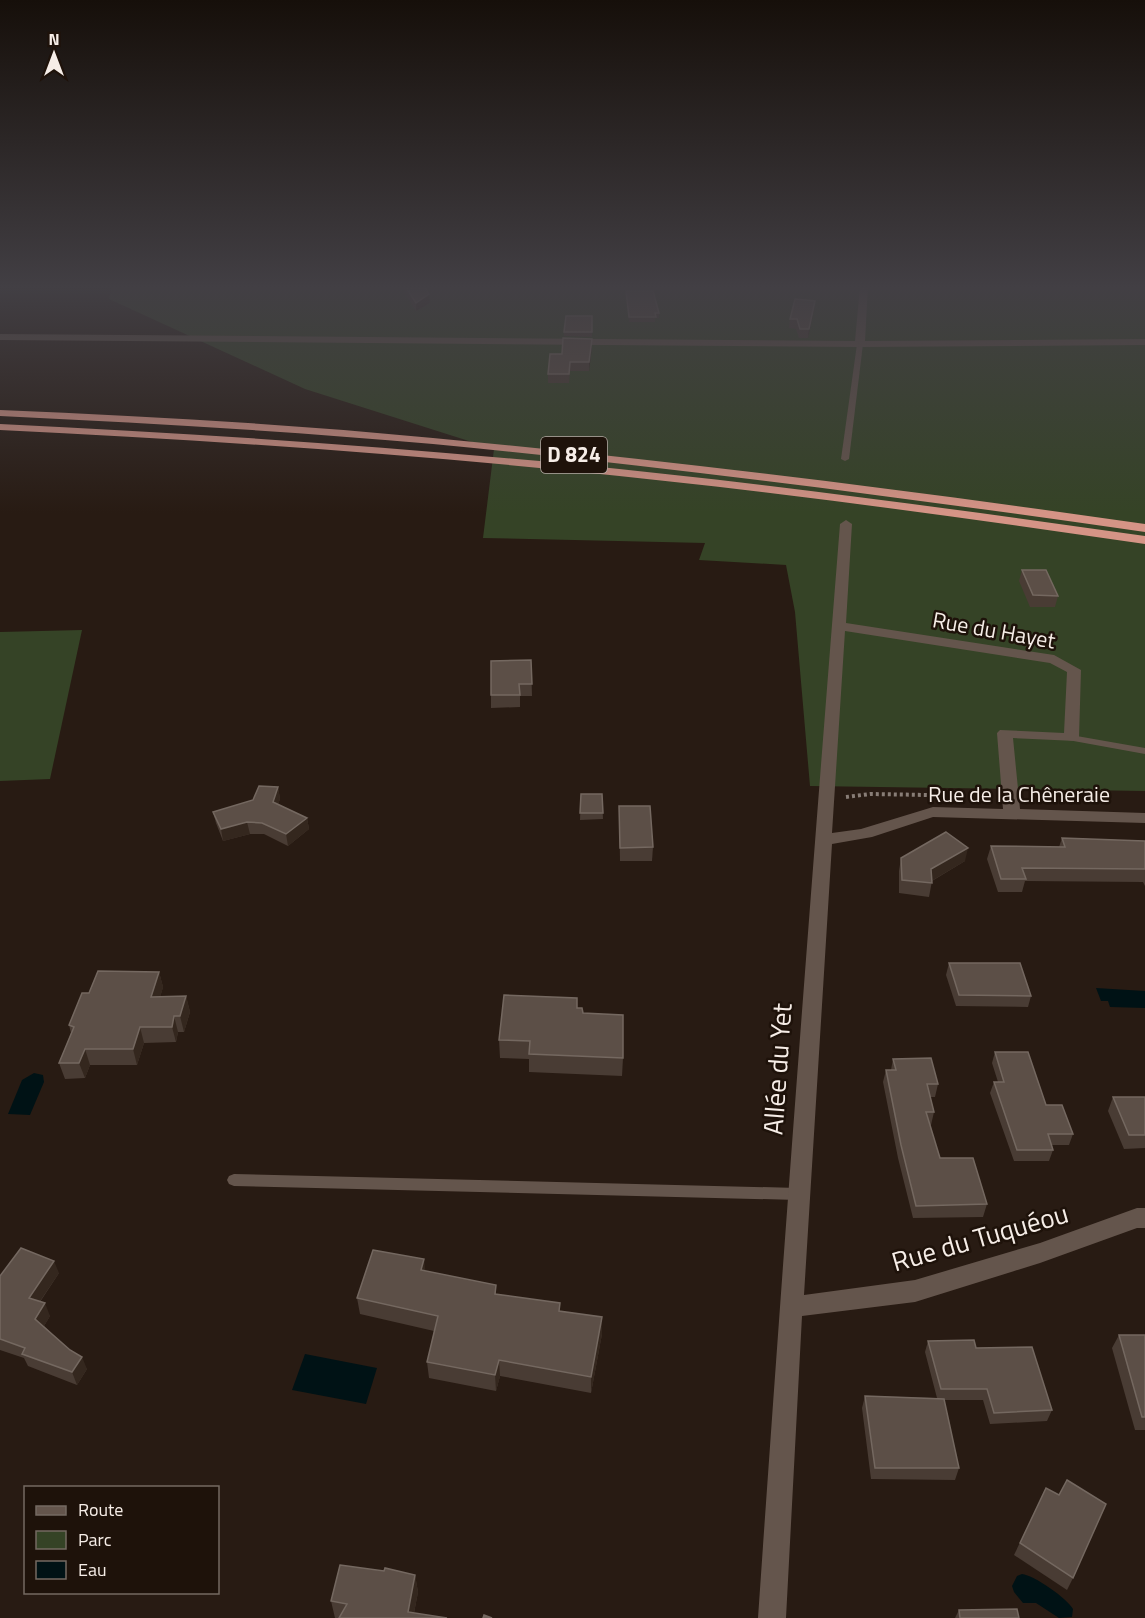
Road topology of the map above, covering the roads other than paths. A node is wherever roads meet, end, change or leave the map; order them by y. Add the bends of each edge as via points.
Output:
1 (858, 362) edge
2 (0, 407) edge
3 (0, 413) edge
4 (220, 424) junction
5 (0, 427) edge
6 (0, 433) edge
7 (128, 434) junction
8 (845, 459) dead end
9 (846, 524) dead end
10 (1145, 528) edge
11 (1145, 540) edge
12 (838, 626) junction
13 (1071, 738) junction
14 (1145, 751) edge
15 (1012, 815) junction
16 (1145, 818) edge
17 (825, 839) junction
18 (234, 1180) dead end
19 (798, 1194) junction
20 (1145, 1218) edge
21 (792, 1307) junction
22 (772, 1618) edge

1 - 8 lane
2 - 4 highway
3 - 4 highway, D 824
4 - 10 highway, D 824 via 640,461
5 - 7 highway, D 824
6 - 7 highway
7 - 11 highway, D 824 via 375,449 642,474
9 - 12 street, Allée du Yet
12 - 13 street, Rue du Hayet via 1054,659 1074,670
12 - 17 street, Allée du Yet
13 - 14 lane
13 - 15 street via 1005,733
15 - 16 street, Rue de la Chêneraie
15 - 17 street, Rue de la Chêneraie via 933,813 842,840
17 - 19 street, Allée du Yet
18 - 19 lane
19 - 21 street, Allée du Yet
20 - 21 street, Rue du Tuquéou via 915,1291
21 - 22 street, Allée du Yet

